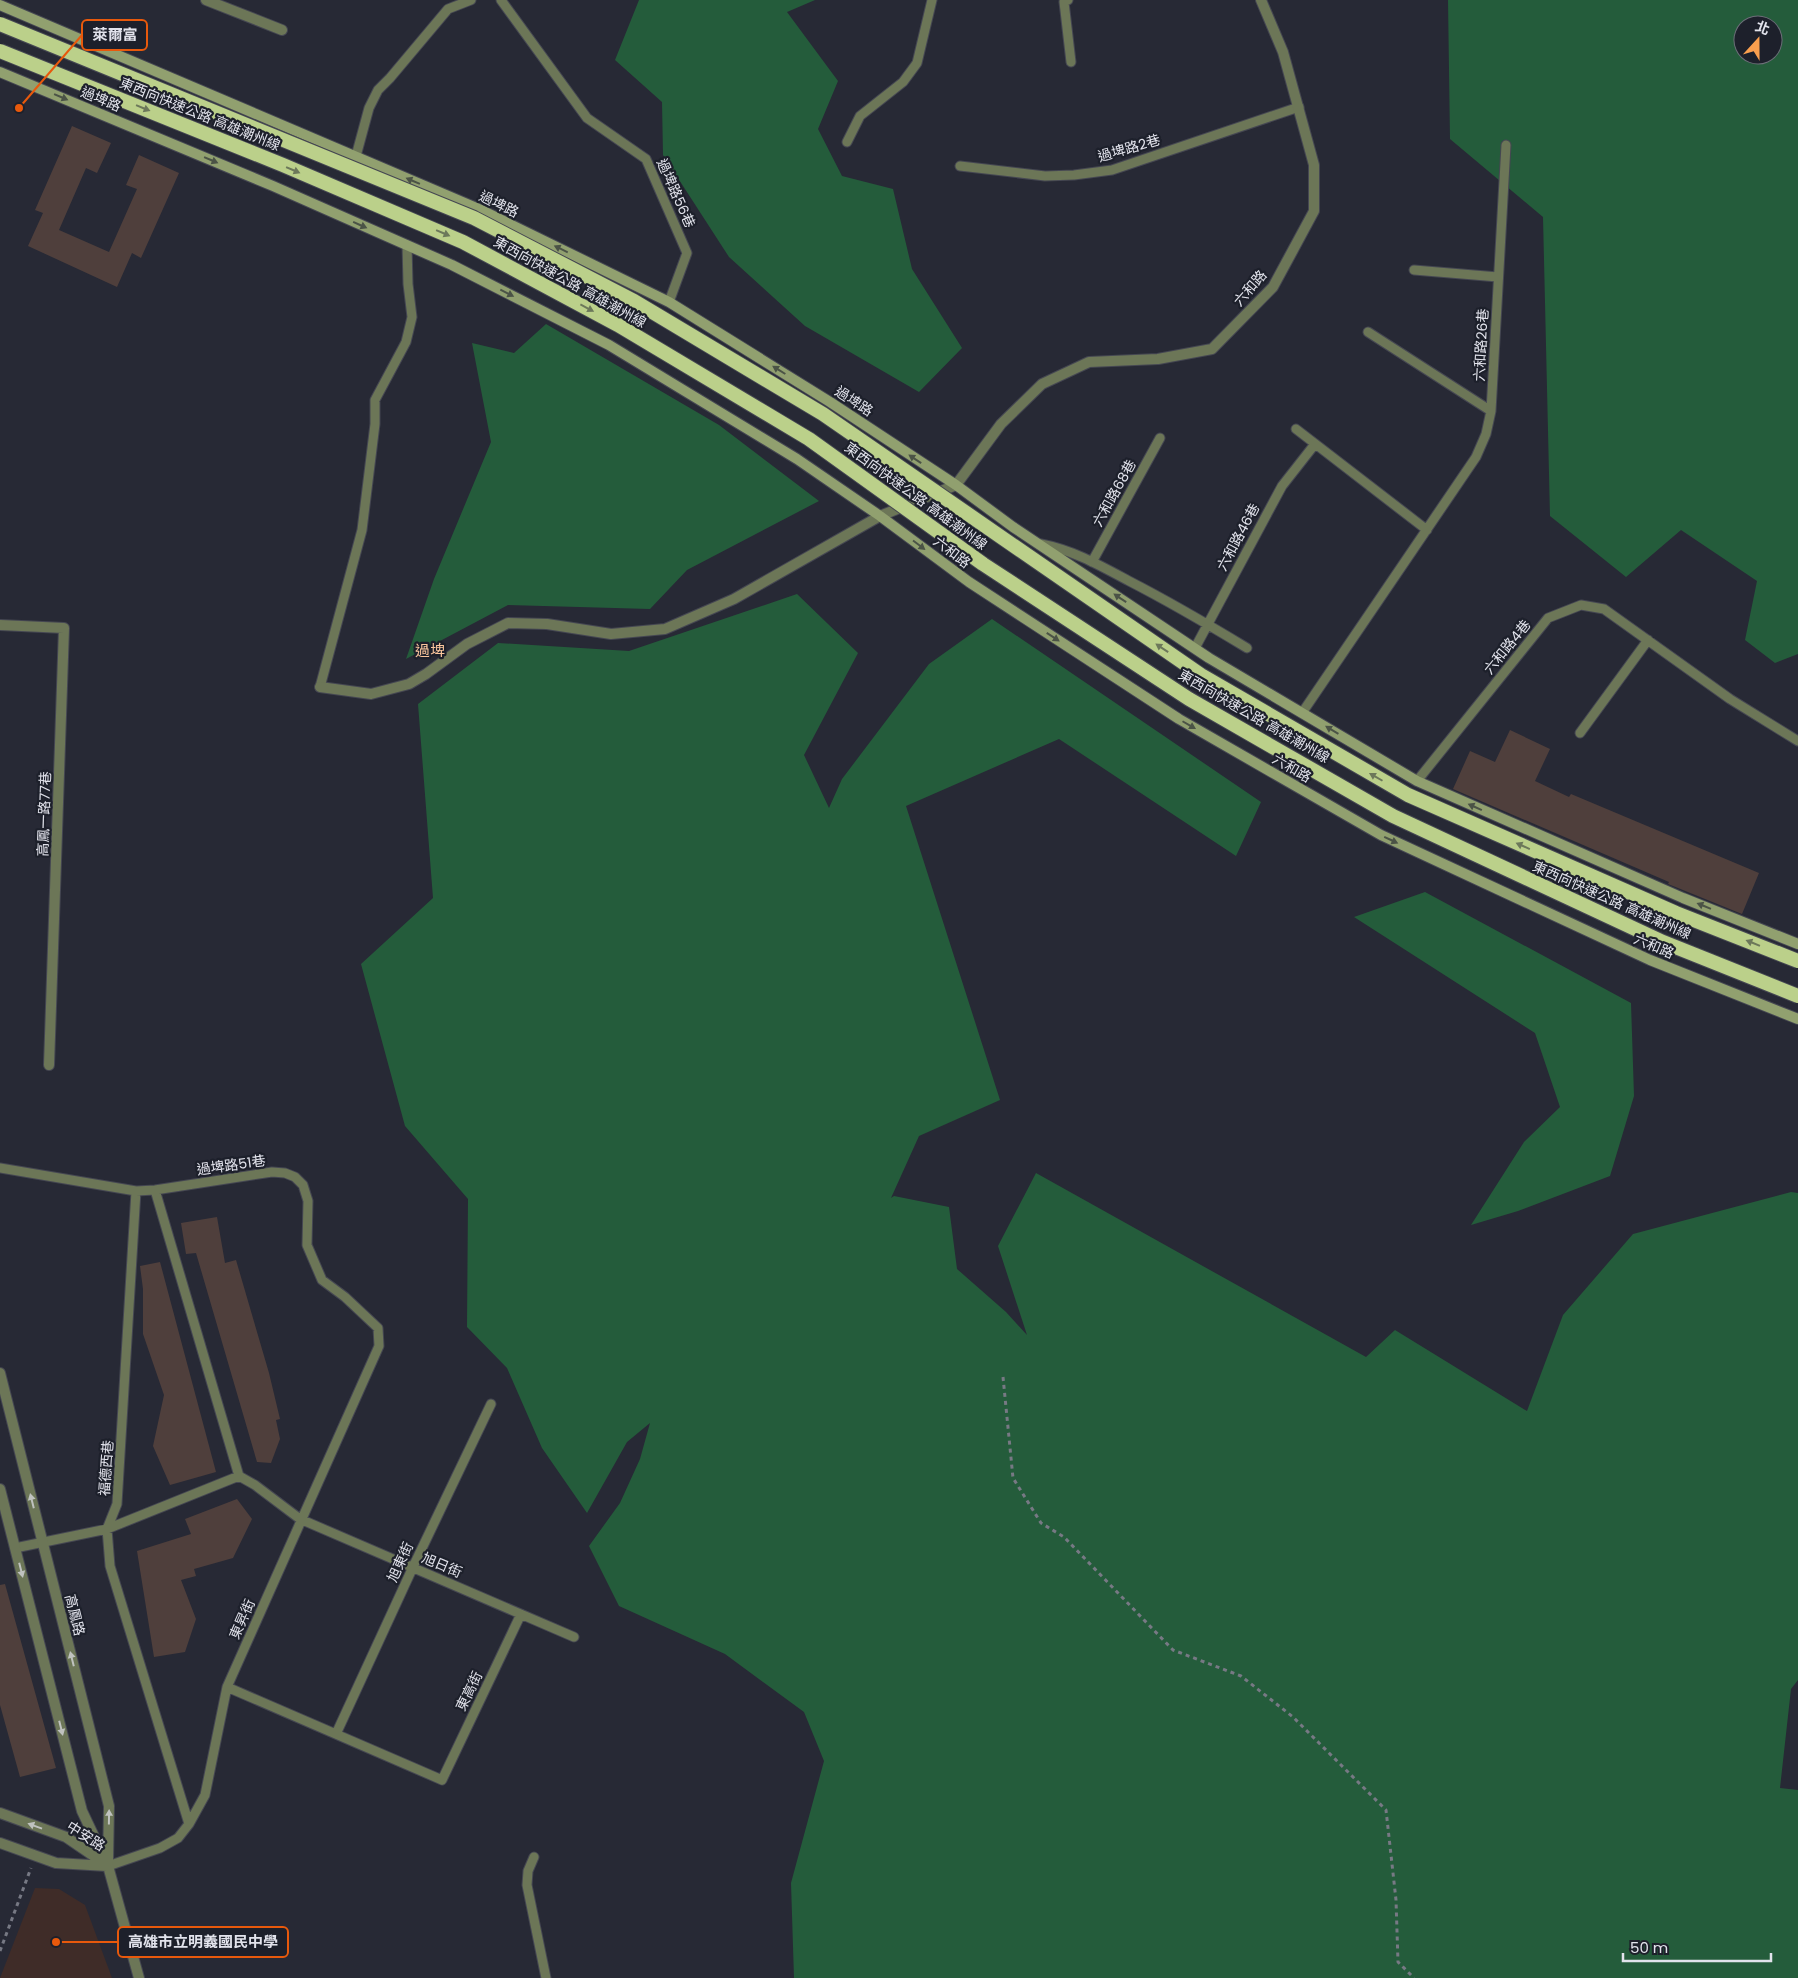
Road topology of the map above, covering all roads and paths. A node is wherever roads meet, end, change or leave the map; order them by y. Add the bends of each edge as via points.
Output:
1 (206, 0) edge
2 (471, 0) edge
3 (501, 0) edge
4 (932, 0) edge
5 (1068, 0) edge
6 (1261, 0) edge
7 (0, 5) edge
8 (0, 24) edge
9 (282, 30) dead end
10 (0, 51) edge
11 (1071, 62) dead end
12 (0, 72) edge
13 (1299, 107) junction
14 (847, 142) dead end
15 (1506, 145) dead end
16 (356, 156) junction
17 (960, 166) dead end
18 (407, 245) junction
19 (1414, 270) dead end
20 (1498, 277) junction
21 (669, 302) junction
22 (1368, 332) dead end
23 (1491, 411) junction
24 (1296, 429) dead end
25 (1160, 438) dead end
26 (1315, 444) junction
27 (956, 486) junction
28 (880, 516) junction
29 (1427, 530) junction
30 (1038, 544) junction
31 (1092, 562) junction
32 (1208, 624) junction
33 (0, 625) edge
34 (1648, 640) junction
35 (1195, 648) junction
36 (1247, 648) dead end
37 (320, 687) joint
38 (1302, 713) junction
39 (1580, 733) dead end
40 (1798, 741) edge
41 (1417, 781) junction
42 (1798, 944) edge
43 (1798, 961) edge
44 (1798, 996) edge
45 (1798, 1019) edge
46 (49, 1066) dead end
47 (0, 1168) edge
48 (155, 1190) junction
49 (136, 1191) junction
50 (379, 1346) joint
51 (0, 1373) edge
52 (1003, 1377) dead end
53 (491, 1404) dead end
54 (239, 1476) junction
55 (0, 1489) edge
56 (300, 1519) junction
57 (107, 1529) junction
58 (42, 1542) junction
59 (15, 1548) junction
60 (413, 1567) junction
61 (522, 1614) junction
62 (574, 1637) dead end
63 (227, 1687) junction
64 (336, 1734) junction
65 (0, 1813) edge
66 (189, 1824) junction
67 (0, 1843) edge
68 (36, 1856) junction
69 (534, 1857) dead end
70 (108, 1866) junction
71 (0, 1951) edge
72 (139, 1978) edge
73 (546, 1978) edge
74 (1414, 1978) edge

1 - 9 street
2 - 16 lane via 448,9 378,90 369,108
3 - 21 lane, 過埤路56巷 via 587,118 646,159 687,253
4 - 14 lane via 917,64 903,82 860,116
5 - 11 lane via 1064,2
6 - 13 street, 六和路 via 1283,52
7 - 16 main road, 過埤路
43 -> 8 highway, 東西向快速公路 高雄潮州線, bridge via 1676,913 1408,795 1201,674 823,414 626,297 474,218
10 -> 44 highway, 東西向快速公路 高雄潮州線, bridge via 283,165 463,242 618,325 809,439 983,564 1189,699 1393,816 1663,942
12 -> 18 main road, 過埤路
13 - 17 lane, 過埤路2巷 via 1112,170 1045,176
13 - 27 street, 六和路 via 1314,165 1314,211 1273,288 1212,349 1158,359 1089,362 1042,384 1001,424
15 - 20 lane, 六和路26巷
21 -> 16 main road, 過埤路 via 479,209
18 -> 28 main road, 過埤路 via 609,344 797,459
18 - 37 lane via 412,317 406,342 375,400 362,530
19 - 20 lane
20 - 23 lane, 六和路26巷
27 -> 21 main road, 過埤路 via 830,402
22 - 23 lane
23 - 29 lane, 六和路26巷 via 1476,457
24 - 26 lane
25 - 31 lane, 六和路68巷
26 - 29 lane
26 - 32 lane, 六和路46巷 via 1282,486
27 - 28 street
27 - 30 main road
28 - 37 street via 734,599 665,629 611,634 548,624 508,623 467,644 409,684 371,694
28 -> 45 main road, 六和路 via 969,582 1179,719 1381,835 1650,960
29 - 38 lane, 六和路26巷
30 - 31 lane via 1060,548
35 -> 30 main road
31 - 32 lane
32 - 35 lane, 六和路46巷
32 - 36 lane
33 - 46 street, 高鳳一路77巷 via 64,628
34 - 39 lane
34 - 40 lane, 六和路4巷 via 1730,699
34 - 41 lane, 六和路4巷 via 1613,614 1593,605 1581,605 1548,618
35 - 38 main road
41 -> 38 main road
42 -> 41 main road via 1682,898
47 - 49 lane, 過埤路51巷
48 - 49 lane, 過埤路51巷
48 - 50 lane, 過埤路51巷 via 272,1172 295,1178 303,1185 308,1200 307,1245 310,1256 322,1280 378,1328
48 - 54 lane
49 - 57 lane, 福德西巷 via 117,1504
50 - 56 lane, 東昇街
58 -> 51 street, 高鳳路
52 - 74 path via 1013,1478 1041,1523 1064,1537 1173,1650 1241,1676 1293,1717 1386,1810 1396,1900 1398,1962
53 - 60 lane, 旭東街
54 - 56 lane, 旭日街
54 - 57 lane
55 - 59 street, 高鳳路
56 - 60 lane, 旭日街
56 - 63 lane, 東昇街
57 - 58 lane
57 - 66 lane, 福德西巷 via 110,1566
58 - 59 lane
70 -> 58 street, 高鳳路 via 109,1806
59 -> 70 street, 高鳳路 via 82,1811
60 - 61 lane, 旭日街
60 - 64 lane, 旭東街
61 - 62 lane, 旭日街
61 - 64 lane, 東高街 via 442,1780
63 - 64 lane
63 - 66 lane, 東昇街 via 205,1795
70 -> 65 street, 中安路 via 66,1837
66 - 70 lane, 東昇街 via 178,1838 160,1848
67 - 68 street, 中安路
68 - 70 street, 中安路 via 56,1863
68 - 71 path
69 - 73 lane via 527,1885
70 - 72 street, 高鳳路

